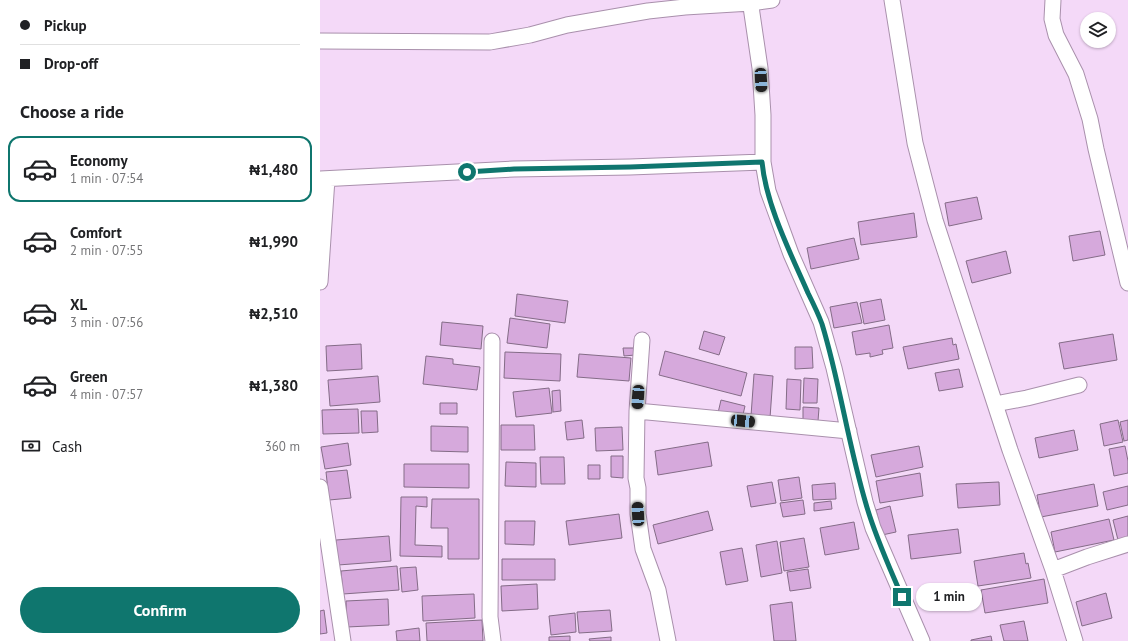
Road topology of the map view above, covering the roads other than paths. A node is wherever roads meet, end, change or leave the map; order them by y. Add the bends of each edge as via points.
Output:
1 (772, 0) edge
2 (892, 0) edge
3 (1053, 0) edge
4 (750, 2) edge
5 (320, 41) edge
6 (762, 162) junction
7 (323, 179) edge
8 (1127, 276) edge
9 (320, 282) edge
10 (642, 340) dead end
11 (492, 341) dead end
12 (1079, 384) dead end
13 (995, 404) junction
14 (637, 411) junction
15 (848, 431) junction
16 (320, 487) edge
17 (1128, 544) edge
18 (1053, 570) junction
19 (343, 641) edge
20 (492, 641) edge
21 (668, 641) edge
22 (922, 641) edge
23 (1075, 641) edge

1 - 4 street
2 - 13 street via 914,142 935,220
3 - 8 street via 1052,19 1056,35 1076,74 1090,119
4 - 5 street via 648,11 490,42
4 - 6 street via 760,68
6 - 7 street via 514,169
6 - 15 street via 773,206 821,322
7 - 9 street
10 - 14 street
11 - 20 street
12 - 13 street
13 - 18 street
14 - 15 street
14 - 21 street via 638,514 643,549 658,590
15 - 22 street via 873,528
16 - 19 street
17 - 18 street
18 - 23 street

